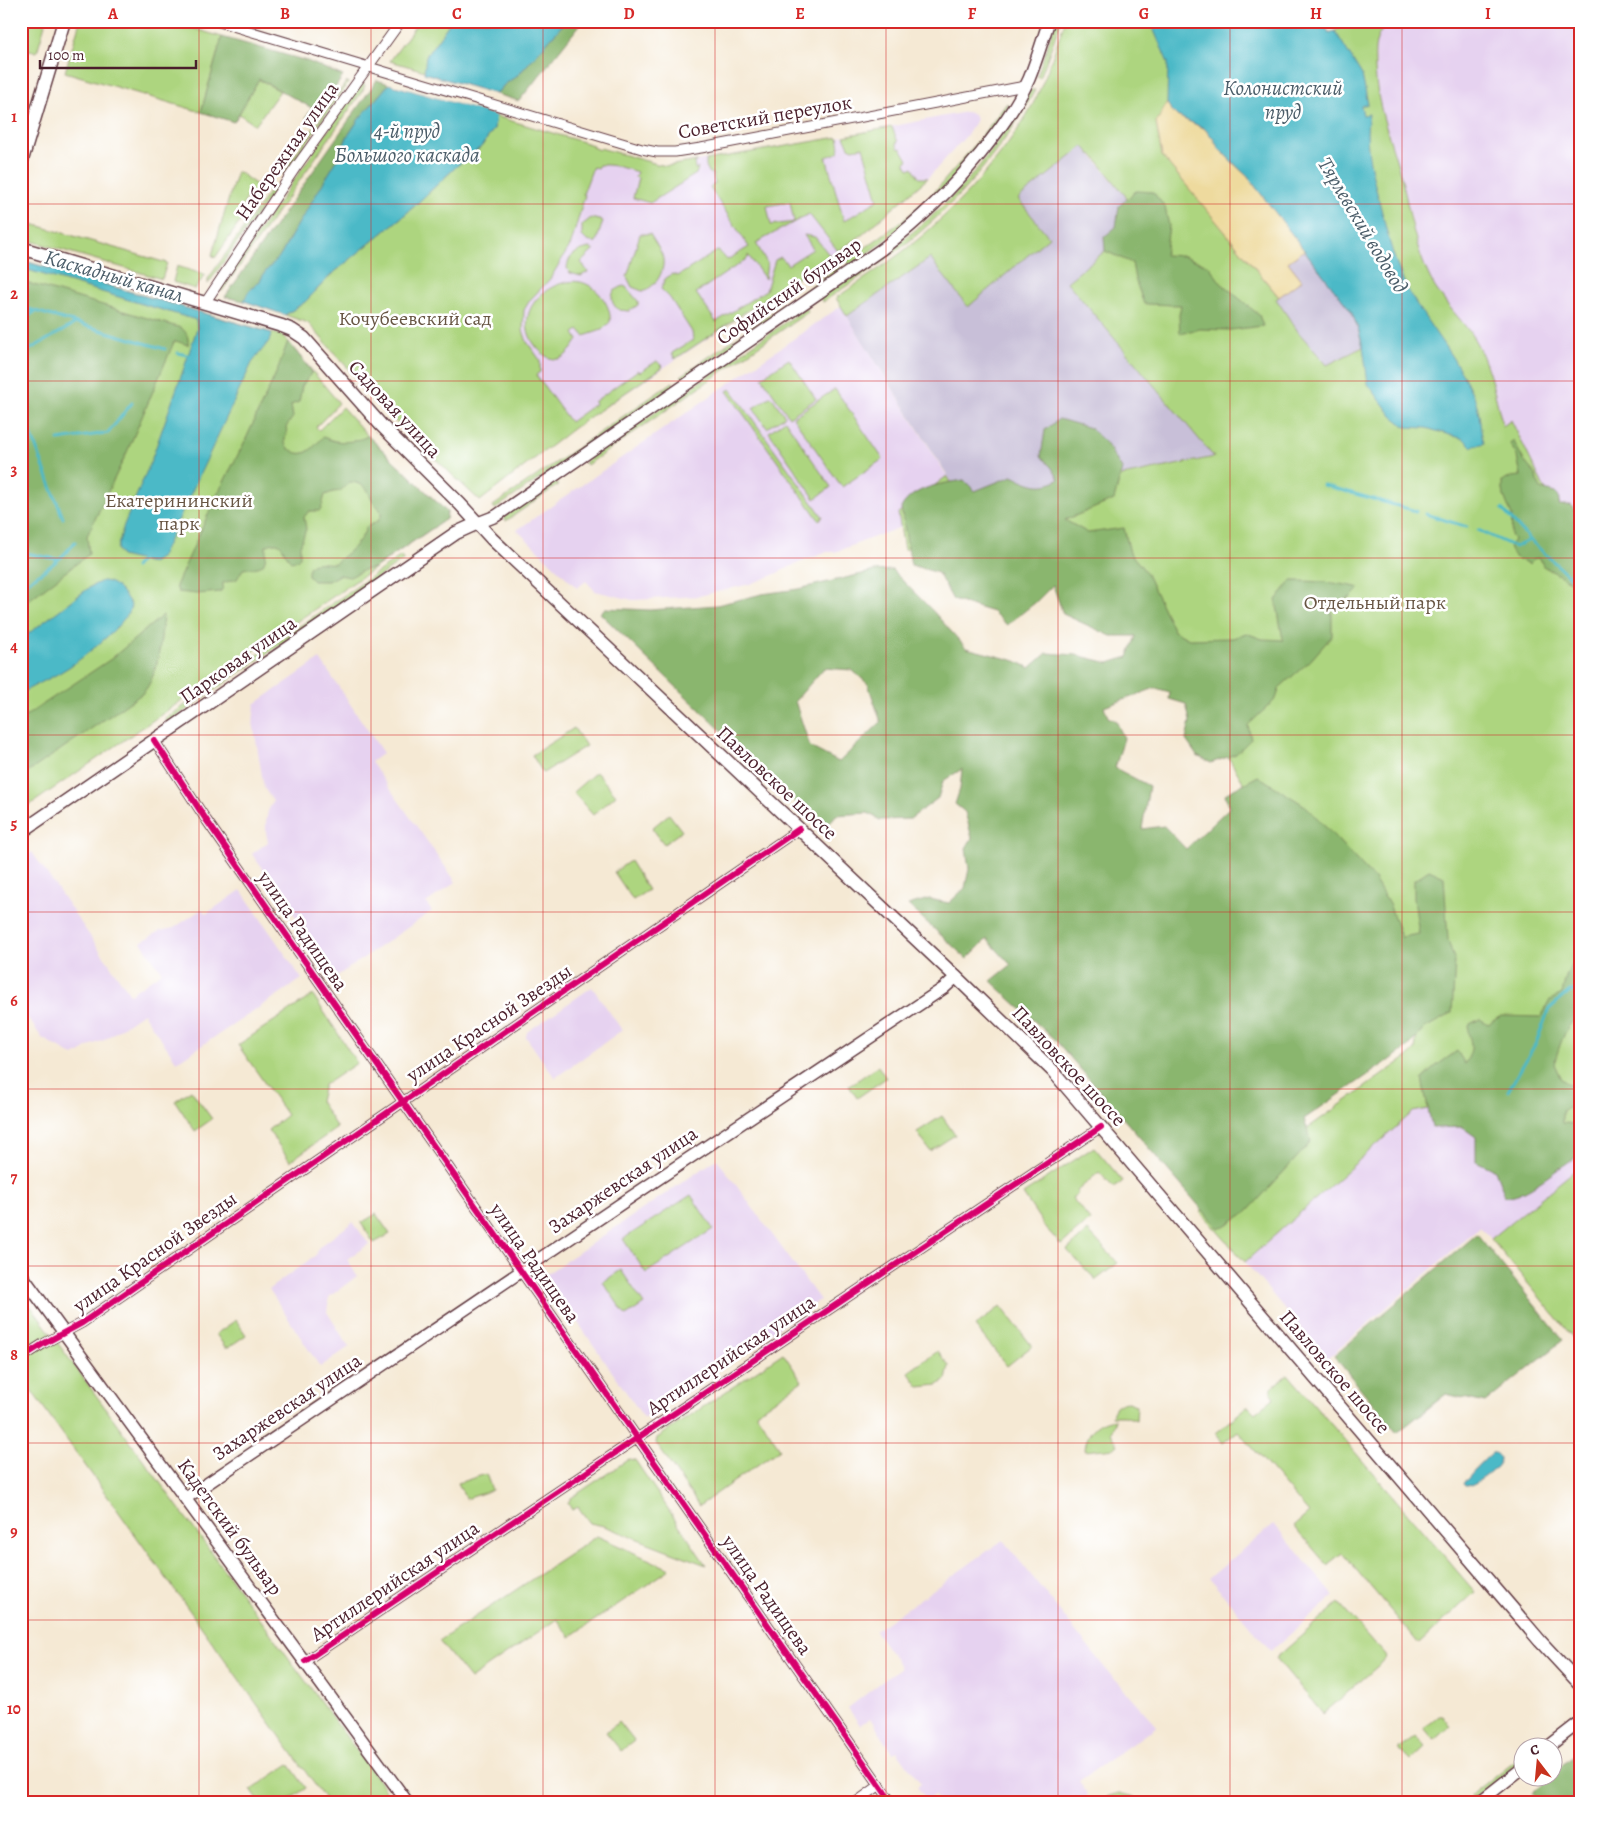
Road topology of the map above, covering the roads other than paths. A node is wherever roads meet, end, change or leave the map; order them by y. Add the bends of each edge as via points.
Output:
1 (64, 21) edge
2 (216, 21) edge
3 (401, 21) edge
4 (1049, 21) edge
5 (367, 67) junction
6 (1025, 86) junction
7 (21, 164) edge
8 (21, 248) edge
9 (205, 302) junction
10 (478, 524) junction
11 (154, 740) junction
12 (799, 829) junction
13 (21, 832) edge
14 (956, 976) junction
15 (402, 1102) junction
16 (1101, 1127) junction
17 (521, 1272) junction
18 (21, 1274) edge
19 (64, 1332) junction
20 (21, 1358) edge
21 (638, 1438) junction
22 (186, 1498) junction
23 (305, 1661) junction
24 (1580, 1684) edge
25 (1580, 1722) edge
26 (1562, 1736) edge
27 (1514, 1775) edge
28 (880, 1785) junction
29 (408, 1803) edge
30 (855, 1803) edge
31 (892, 1803) edge
32 (1478, 1803) edge

1 - 7 main road
2 - 5 street
3 - 5 street, Набережная улица
4 - 6 street, Софийский бульвар
5 - 6 street, Советский переулок via 657,152 675,152
5 - 9 street, Набережная улица
6 - 10 street, Софийский бульвар via 991,141 956,183 911,226 496,516
8 - 9 main road
9 - 10 main road, Садовая улица via 297,333
10 - 11 main road, Парковая улица via 456,533
10 - 12 main road, Павловское шоссе
11 - 13 main road, Парковая улица
11 - 15 street, улица Радищева
12 - 14 main road, Павловское шоссе
12 - 15 street, улица Красной Звезды
14 - 16 main road, Павловское шоссе via 1052,1070
14 - 17 street, Захаржевская улица via 944,988
15 - 17 street, улица Радищева
15 - 19 street, улица Красной Звезды via 82,1323
16 - 21 street, Артиллерийская улица
16 - 24 main road, Павловское шоссе
17 - 21 street, улица Радищева
17 - 22 street, Захаржевская улица
18 - 19 street, Кадетский бульвар
19 - 20 street, улица Красной Звезды
19 - 22 street, Кадетский бульвар
21 - 23 street, Артиллерийская улица
21 - 28 street, улица Радищева
22 - 23 street, Кадетский бульвар
23 - 29 street, Кадетский бульвар
25 - 26 street
27 - 32 street
28 - 30 street
28 - 31 street, улица Радищева

